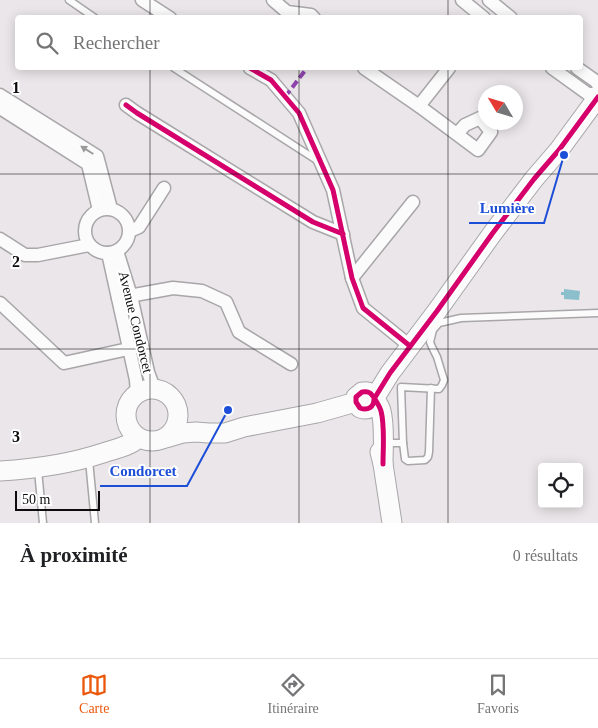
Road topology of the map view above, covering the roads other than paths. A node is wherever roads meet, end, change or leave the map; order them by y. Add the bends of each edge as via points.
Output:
1 (68, 0) edge
2 (142, 0) edge
3 (273, 0) edge
4 (462, 0) edge
5 (495, 2) edge
6 (90, 15) edge
7 (165, 15) edge
8 (311, 15) edge
9 (481, 15) edge
10 (487, 15) edge
11 (508, 15) edge
12 (177, 70) edge
13 (254, 70) edge
14 (367, 70) edge
15 (447, 70) edge
16 (556, 70) edge
17 (579, 70) edge
18 (596, 89) edge
19 (0, 95) edge
20 (126, 105) dead end
21 (419, 106) junction
22 (0, 108) edge
23 (457, 134) dead end
24 (321, 162) junction
25 (164, 188) dead end
26 (413, 202) dead end
27 (105, 209) junction
28 (130, 231) junction
29 (342, 234) junction
30 (2, 244) edge
31 (89, 245) junction
32 (113, 252) junction
33 (352, 278) junction
34 (131, 296) junction
35 (118, 298) junction
36 (0, 303) edge
37 (598, 313) edge
38 (406, 343) junction
39 (136, 347) junction
40 (291, 364) dead end
41 (394, 383) junction
42 (430, 388) junction
43 (160, 390) junction
44 (136, 394) junction
45 (364, 400) junction
46 (179, 412) junction
47 (126, 420) junction
48 (244, 427) junction
49 (138, 438) junction
50 (166, 438) junction
51 (383, 443) junction
52 (403, 443) junction
53 (96, 456) junction
54 (383, 464) junction
55 (38, 468) junction
56 (0, 471) edge
57 (44, 523) edge
58 (95, 523) edge
59 (392, 523) edge

1 - 6 lane
2 - 7 street
3 - 8 street via 287,12
4 - 9 street
5 - 10 street
5 - 11 street
12 - 24 lane
13 - 24 street via 271,80 299,113
14 - 21 street
15 - 21 street
16 - 18 street
17 - 18 street
18 - 38 street via 558,150 430,306
27 -> 19 street via 97,156
20 - 29 street via 313,222
21 - 23 street
22 - 27 street via 88,164
24 - 29 street via 333,190
25 - 28 street via 139,227
26 - 33 street
27 - 28 street via 118,211 124,216
27 - 31 street via 91,215 87,222 85,237
28 - 32 street via 126,244
29 - 33 street
30 - 31 street via 25,255
31 - 32 street via 102,253
32 - 34 street, Avenue Condorcet
32 - 35 street, Avenue Condorcet
33 - 38 street via 363,308
34 - 35 street
34 - 39 street, Avenue Condorcet
34 - 40 street via 173,288 202,291 226,302 239,332
35 - 39 street, Avenue Condorcet
36 - 39 street via 64,363
37 - 42 lane via 462,318 438,323 430,342 444,380 439,389
38 - 41 street
38 - 45 street via 378,371
39 - 43 street, Avenue Condorcet via 152,383
39 - 44 street, Avenue Condorcet
41 - 42 lane
41 - 45 street
41 - 52 lane
42 - 52 lane via 428,457 408,461
43 - 44 street via 144,390
43 - 46 street via 172,398
44 - 47 street via 128,405
45 - 48 street
45 - 51 street via 381,411
45 - 54 street
46 - 48 street via 198,423
46 - 50 street via 176,427
47 - 49 street
47 - 53 street via 119,435
48 - 50 street via 225,433 183,433
49 - 50 street via 152,442
49 - 53 street
51 - 52 lane
51 - 54 street
53 - 55 street
53 - 58 lane
54 - 59 street
55 - 56 street
55 - 57 lane

